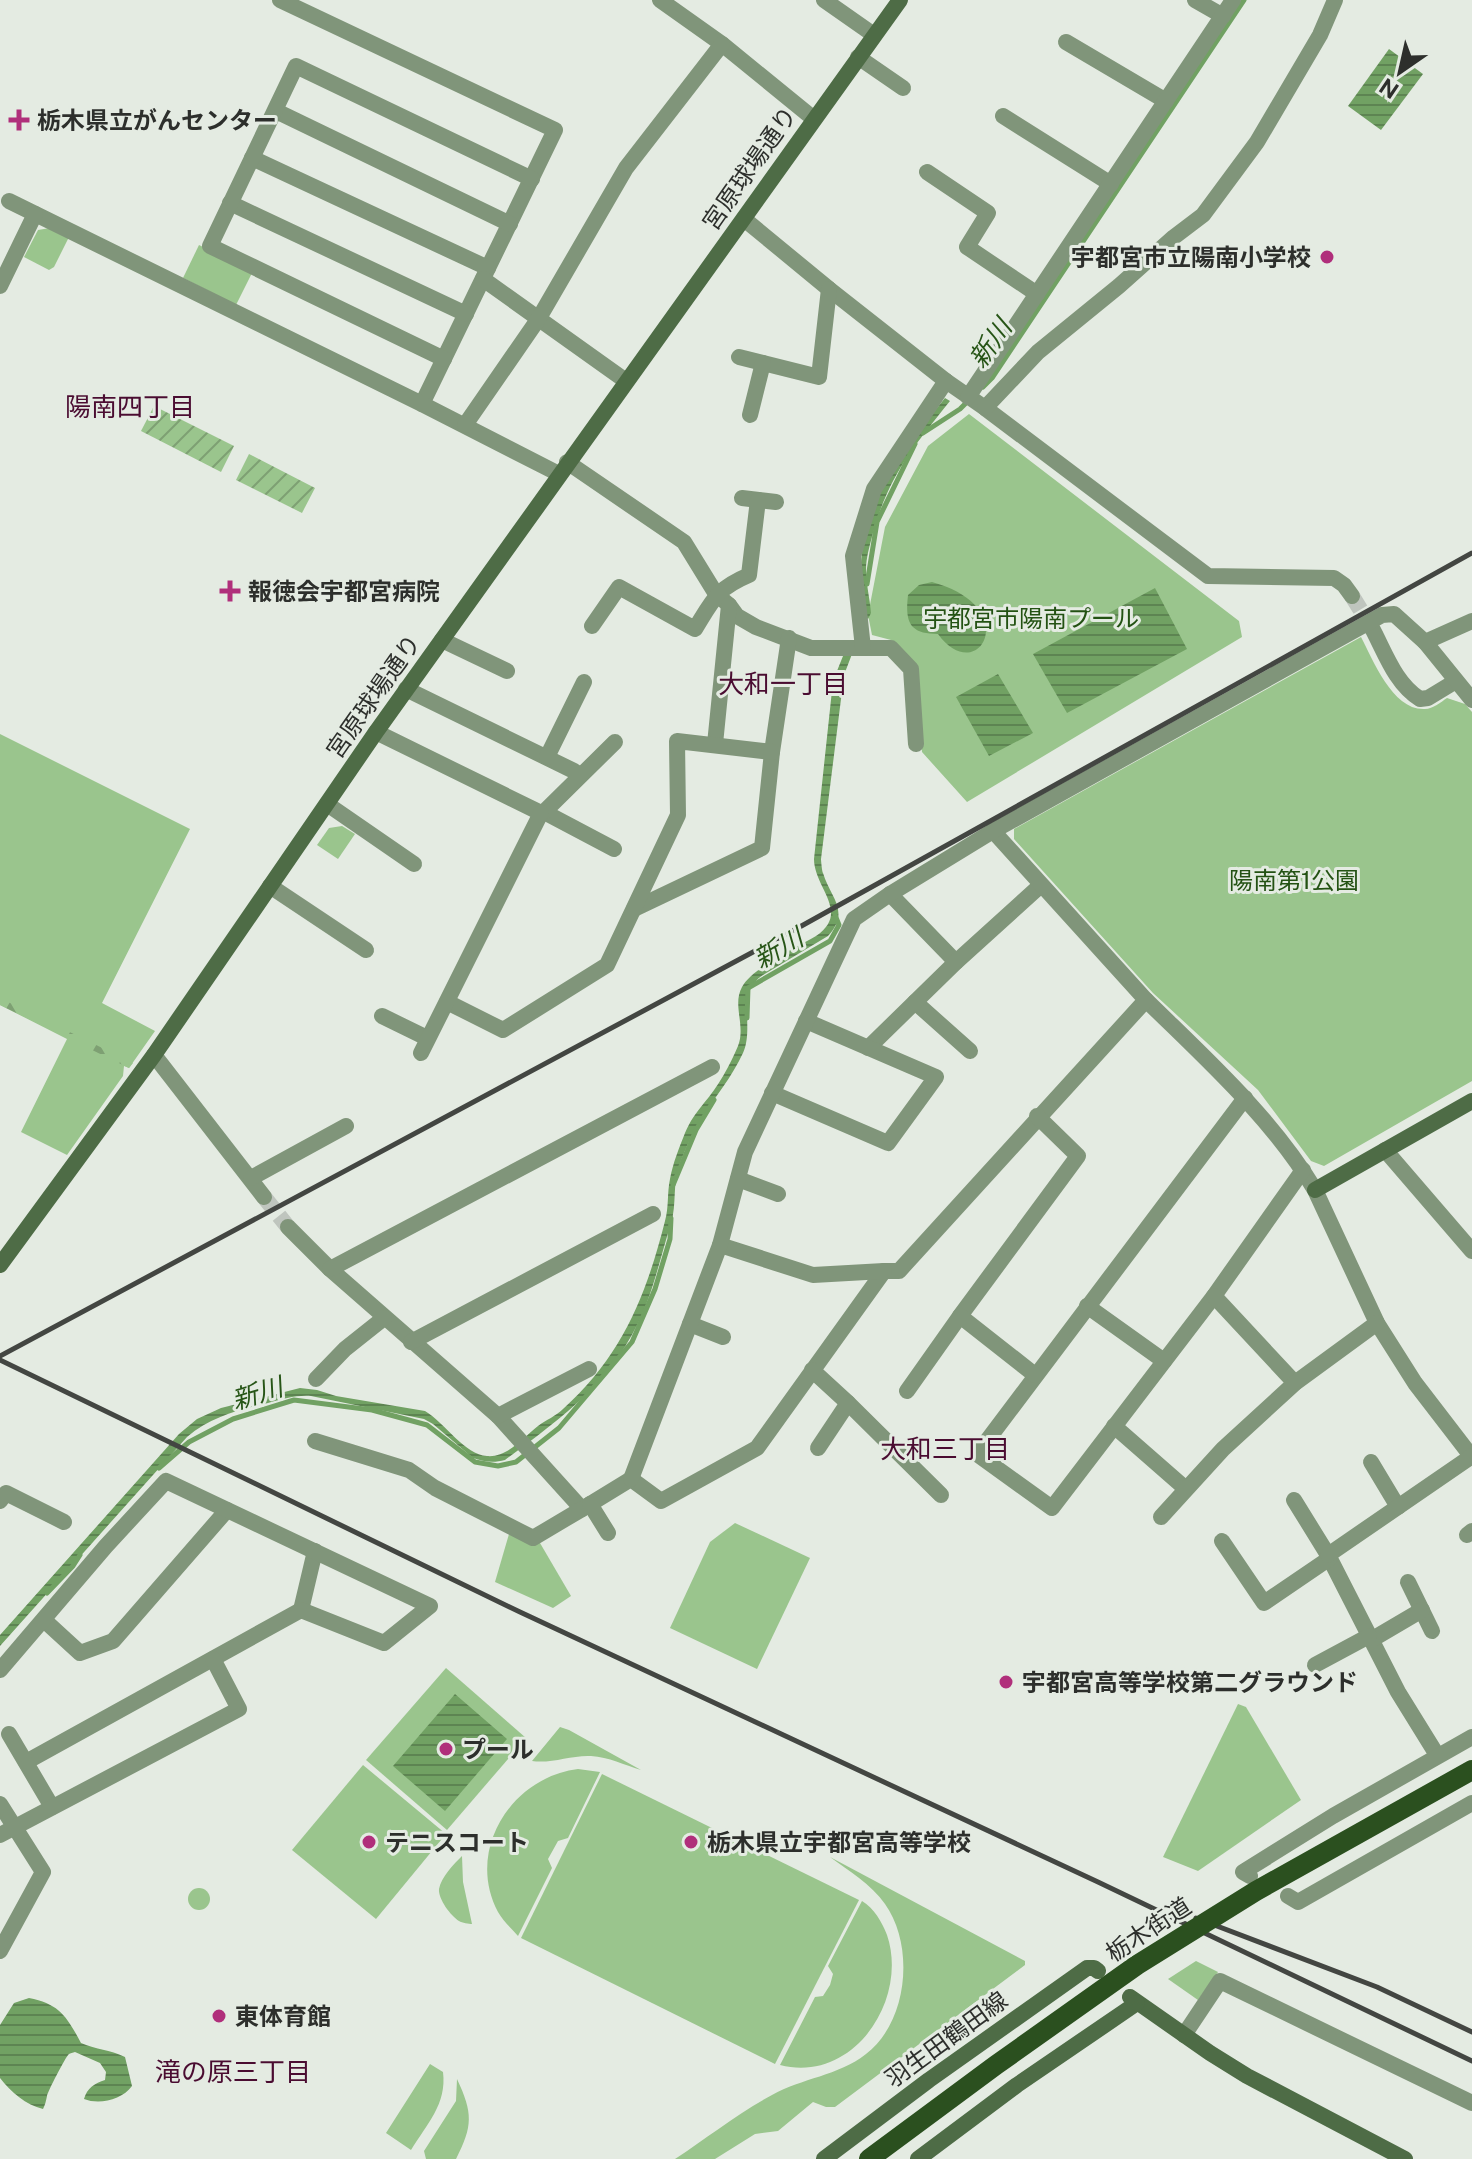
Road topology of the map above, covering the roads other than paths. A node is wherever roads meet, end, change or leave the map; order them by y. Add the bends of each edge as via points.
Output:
1 (280, 0) edge
2 (660, 0) edge
3 (824, 0) edge
4 (900, 0) edge
5 (1195, 0) edge
6 (1233, 0) edge
7 (1335, 0) edge
8 (1223, 16) junction
9 (874, 35) junction
10 (1066, 42) dead end
11 (722, 44) junction
12 (858, 57) junction
13 (903, 88) dead end
14 (1166, 101) junction
15 (276, 111) junction
16 (1003, 116) dead end
17 (814, 119) junction
18 (252, 158) junction
19 (927, 172) dead end
20 (532, 179) junction
21 (1111, 184) junction
22 (9, 201) dead end
23 (230, 203) junction
24 (35, 214) junction
25 (744, 219) junction
26 (510, 224) junction
27 (486, 274) junction
28 (0, 286) edge
29 (829, 289) junction
30 (1037, 294) junction
31 (466, 314) junction
32 (539, 318) junction
33 (739, 357) dead end
34 (444, 359) junction
35 (763, 363) junction
36 (626, 381) junction
37 (946, 381) junction
38 (968, 397) junction
39 (422, 404) junction
40 (985, 408) junction
41 (750, 415) dead end
42 (465, 425) junction
43 (563, 468) junction
44 (776, 502) dead end
45 (1352, 596) tunnel mouth
46 (722, 600) junction
47 (1470, 625) edge
48 (592, 626) dead end
49 (1373, 630) tunnel mouth
50 (789, 638) junction
51 (442, 640) junction
52 (1425, 642) junction
53 (863, 648) junction
54 (507, 671) dead end
55 (1456, 681) junction
56 (584, 682) dead end
57 (406, 689) junction
58 (1472, 700) edge
59 (376, 732) junction
60 (615, 742) dead end
61 (715, 744) junction
62 (916, 744) dead end
63 (772, 752) junction
64 (547, 757) junction
65 (574, 771) dead end
66 (327, 804) junction
67 (543, 812) junction
68 (993, 831) junction
69 (614, 849) dead end
70 (414, 864) dead end
71 (1041, 885) junction
72 (270, 886) junction
73 (890, 894) junction
74 (634, 909) junction
75 (366, 950) dead end
76 (956, 962) junction
77 (1146, 1000) junction
78 (447, 1002) junction
79 (915, 1002) junction
80 (382, 1016) dead end
81 (806, 1021) junction
82 (868, 1048) junction
83 (970, 1051) dead end
84 (154, 1055) junction
85 (712, 1067) dead end
86 (772, 1093) junction
87 (1245, 1098) junction
88 (1470, 1105) edge
89 (1037, 1116) junction
90 (346, 1126) dead end
91 (1385, 1150) junction
92 (1303, 1170) junction
93 (251, 1178) junction
94 (738, 1179) junction
95 (1315, 1190) junction
96 (778, 1194) dead end
97 (264, 1197) tunnel mouth
98 (653, 1214) dead end
99 (288, 1227) tunnel mouth
100 (720, 1245) junction
101 (1472, 1251) edge
102 (0, 1265) edge
103 (330, 1269) junction
104 (884, 1271) junction
105 (1214, 1296) junction
106 (1087, 1306) junction
107 (960, 1316) junction
108 (384, 1318) junction
109 (1377, 1323) junction
110 (690, 1324) junction
111 (723, 1337) dead end
112 (411, 1342) junction
113 (1164, 1361) junction
114 (589, 1369) dead end
115 (812, 1370) junction
116 (1035, 1375) junction
117 (316, 1379) dead end
118 (1295, 1383) junction
119 (907, 1391) dead end
120 (848, 1403) junction
121 (498, 1416) junction
122 (1114, 1426) junction
123 (315, 1441) dead end
124 (818, 1448) dead end
125 (1472, 1457) edge
126 (1371, 1462) dead end
127 (631, 1479) junction
128 (1186, 1489) junction
129 (2, 1492) edge
130 (941, 1495) dead end
131 (1294, 1500) dead end
132 (586, 1507) junction
133 (1398, 1507) junction
134 (227, 1510) junction
135 (1161, 1517) dead end
136 (64, 1522) dead end
137 (608, 1533) dead end
138 (1222, 1541) dead end
139 (315, 1551) junction
140 (1329, 1556) junction
141 (1408, 1582) dead end
142 (301, 1610) junction
143 (1422, 1610) junction
144 (44, 1620) junction
145 (1432, 1631) dead end
146 (1370, 1638) junction
147 (213, 1659) junction
148 (1315, 1665) dead end
149 (0, 1670) edge
150 (9, 1734) dead end
151 (1472, 1737) edge
152 (1437, 1755) junction
153 (26, 1762) junction
154 (1472, 1770) edge
155 (1472, 1803) edge
156 (0, 1804) edge
157 (52, 1807) junction
158 (7, 1831) edge
159 (1250, 1876) dead end
160 (1288, 1896) dead end
161 (0, 1951) edge
162 (1098, 1971) dead end
163 (1184, 2035) junction
164 (1472, 2103) edge
165 (824, 2159) edge
166 (869, 2159) edge
167 (918, 2159) edge
168 (1405, 2159) edge

1 - 20 street via 555,130
2 - 11 street
3 - 9 street
4 - 9 street, 宮原球場通り
5 - 8 street
6 - 8 street
7 - 40 street via 1257,142 1203,215 1038,352
8 - 14 street
9 - 12 street, 宮原球場通り
10 - 14 street
11 - 17 street
11 - 32 street via 626,168
12 - 13 street
12 - 17 street, 宮原球場通り
14 - 21 street
15 - 18 street
15 - 20 street via 296,66
15 - 26 street
16 - 21 street
17 - 25 street, 宮原球場通り
18 - 23 street
18 - 27 street
19 - 30 street via 988,213 967,247
20 - 26 street
21 - 30 street
22 - 24 street
23 - 31 street
23 - 34 street via 210,246
24 - 28 street
24 - 39 street
25 - 29 street
25 - 36 street, 宮原球場通り
26 - 27 street
27 - 31 street
27 - 32 street
29 - 35 street via 819,377
29 - 37 street
30 - 38 street
31 - 34 street
32 - 36 street
32 - 42 street
33 - 35 street
34 - 39 street
35 - 41 street
36 - 43 street, 宮原球場通り
37 - 38 street
37 - 53 street via 874,489 853,556
38 - 40 street
39 - 42 street
40 - 45 street via 1208,576 1334,578
42 - 43 street
43 - 46 street via 684,542
43 - 51 street, 宮原球場通り
44 - 46 street via 750,499 749,575 732,582
46 - 48 street via 695,629 619,587
46 - 50 street via 737,616
46 - 61 street
47 - 52 street
49 - 55 street via 1409,693 1428,698
50 - 53 street via 811,648
50 - 63 street
51 - 54 street
51 - 57 street, 宮原球場通り
52 - 55 street
52 - 68 street via 1394,614 1382,615
53 - 62 street via 891,648 911,669
55 - 58 street
56 - 64 street
57 - 59 street, 宮原球場通り
57 - 64 street
59 - 66 street, 宮原球場通り
59 - 67 street
60 - 67 street
61 - 63 street
61 - 74 street via 677,741 678,815
63 - 74 street via 762,848
64 - 65 street
66 - 70 street
66 - 72 street, 宮原球場通り
67 - 69 street
67 - 78 street
68 - 71 street
68 - 73 street
71 - 76 street
71 - 77 street
72 - 75 street
72 - 84 street, 宮原球場通り
73 - 76 street
73 - 81 street via 854,919
74 - 78 street via 607,965 503,1030
76 - 79 street
77 - 87 street
77 - 89 street
78 - 80 street via 424,1045
79 - 82 street
79 - 83 street
81 - 82 street
81 - 86 street
82 - 86 street via 936,1077 888,1143
84 - 93 street
84 - 102 street, 宮原球場通り
85 - 103 street
86 - 94 street
87 - 92 street
87 - 106 street
88 - 91 street
89 - 104 street via 899,1271
89 - 107 street via 1078,1156
90 - 93 street
91 - 95 street
91 - 101 street
92 - 95 street
92 - 105 street
93 - 97 street
94 - 96 street
94 - 100 street
95 - 109 street
98 - 112 street
99 - 103 street
100 - 104 street via 813,1275
100 - 110 street
103 - 108 street
104 - 115 street
105 - 113 street
105 - 118 street
106 - 113 street
106 - 116 street
107 - 116 street
107 - 119 street
108 - 112 street
108 - 117 street
109 - 118 street
109 - 125 street
110 - 111 street
110 - 127 street
112 - 121 street
113 - 122 street
114 - 121 street
115 - 120 street
115 - 127 street via 757,1448 661,1501
116 - 122 street via 977,1454 1052,1508
118 - 128 street
120 - 124 street
120 - 130 street
121 - 132 street
122 - 128 street
123 - 132 street via 409,1470 533,1538
125 - 133 street
126 - 133 street
127 - 132 street
128 - 135 street
129 - 136 street
131 - 140 street
132 - 137 street
133 - 140 street
134 - 139 street
134 - 144 street via 166,1481
134 - 144 street via 113,1641 80,1653
138 - 140 street via 1264,1603
139 - 142 street
139 - 142 street via 430,1606 384,1643
140 - 146 street
141 - 143 street
142 - 147 street
143 - 145 street
143 - 146 street
144 - 149 street
146 - 148 street
146 - 152 street
147 - 153 street
147 - 157 street via 239,1709
150 - 153 street
151 - 152 street
152 - 159 street via 1243,1872
153 - 157 street
154 - 166 main road, 栃木街道, bridge via 1256,1891 1137,1965
155 - 160 street via 1298,1902
156 - 158 street
157 - 158 street
158 - 161 street via 43,1872
162 - 165 street, 羽生田鶴田線 via 1087,1968
163 - 164 street via 1220,1981
163 - 167 street via 1134,2000
163 - 168 street via 1279,2094

